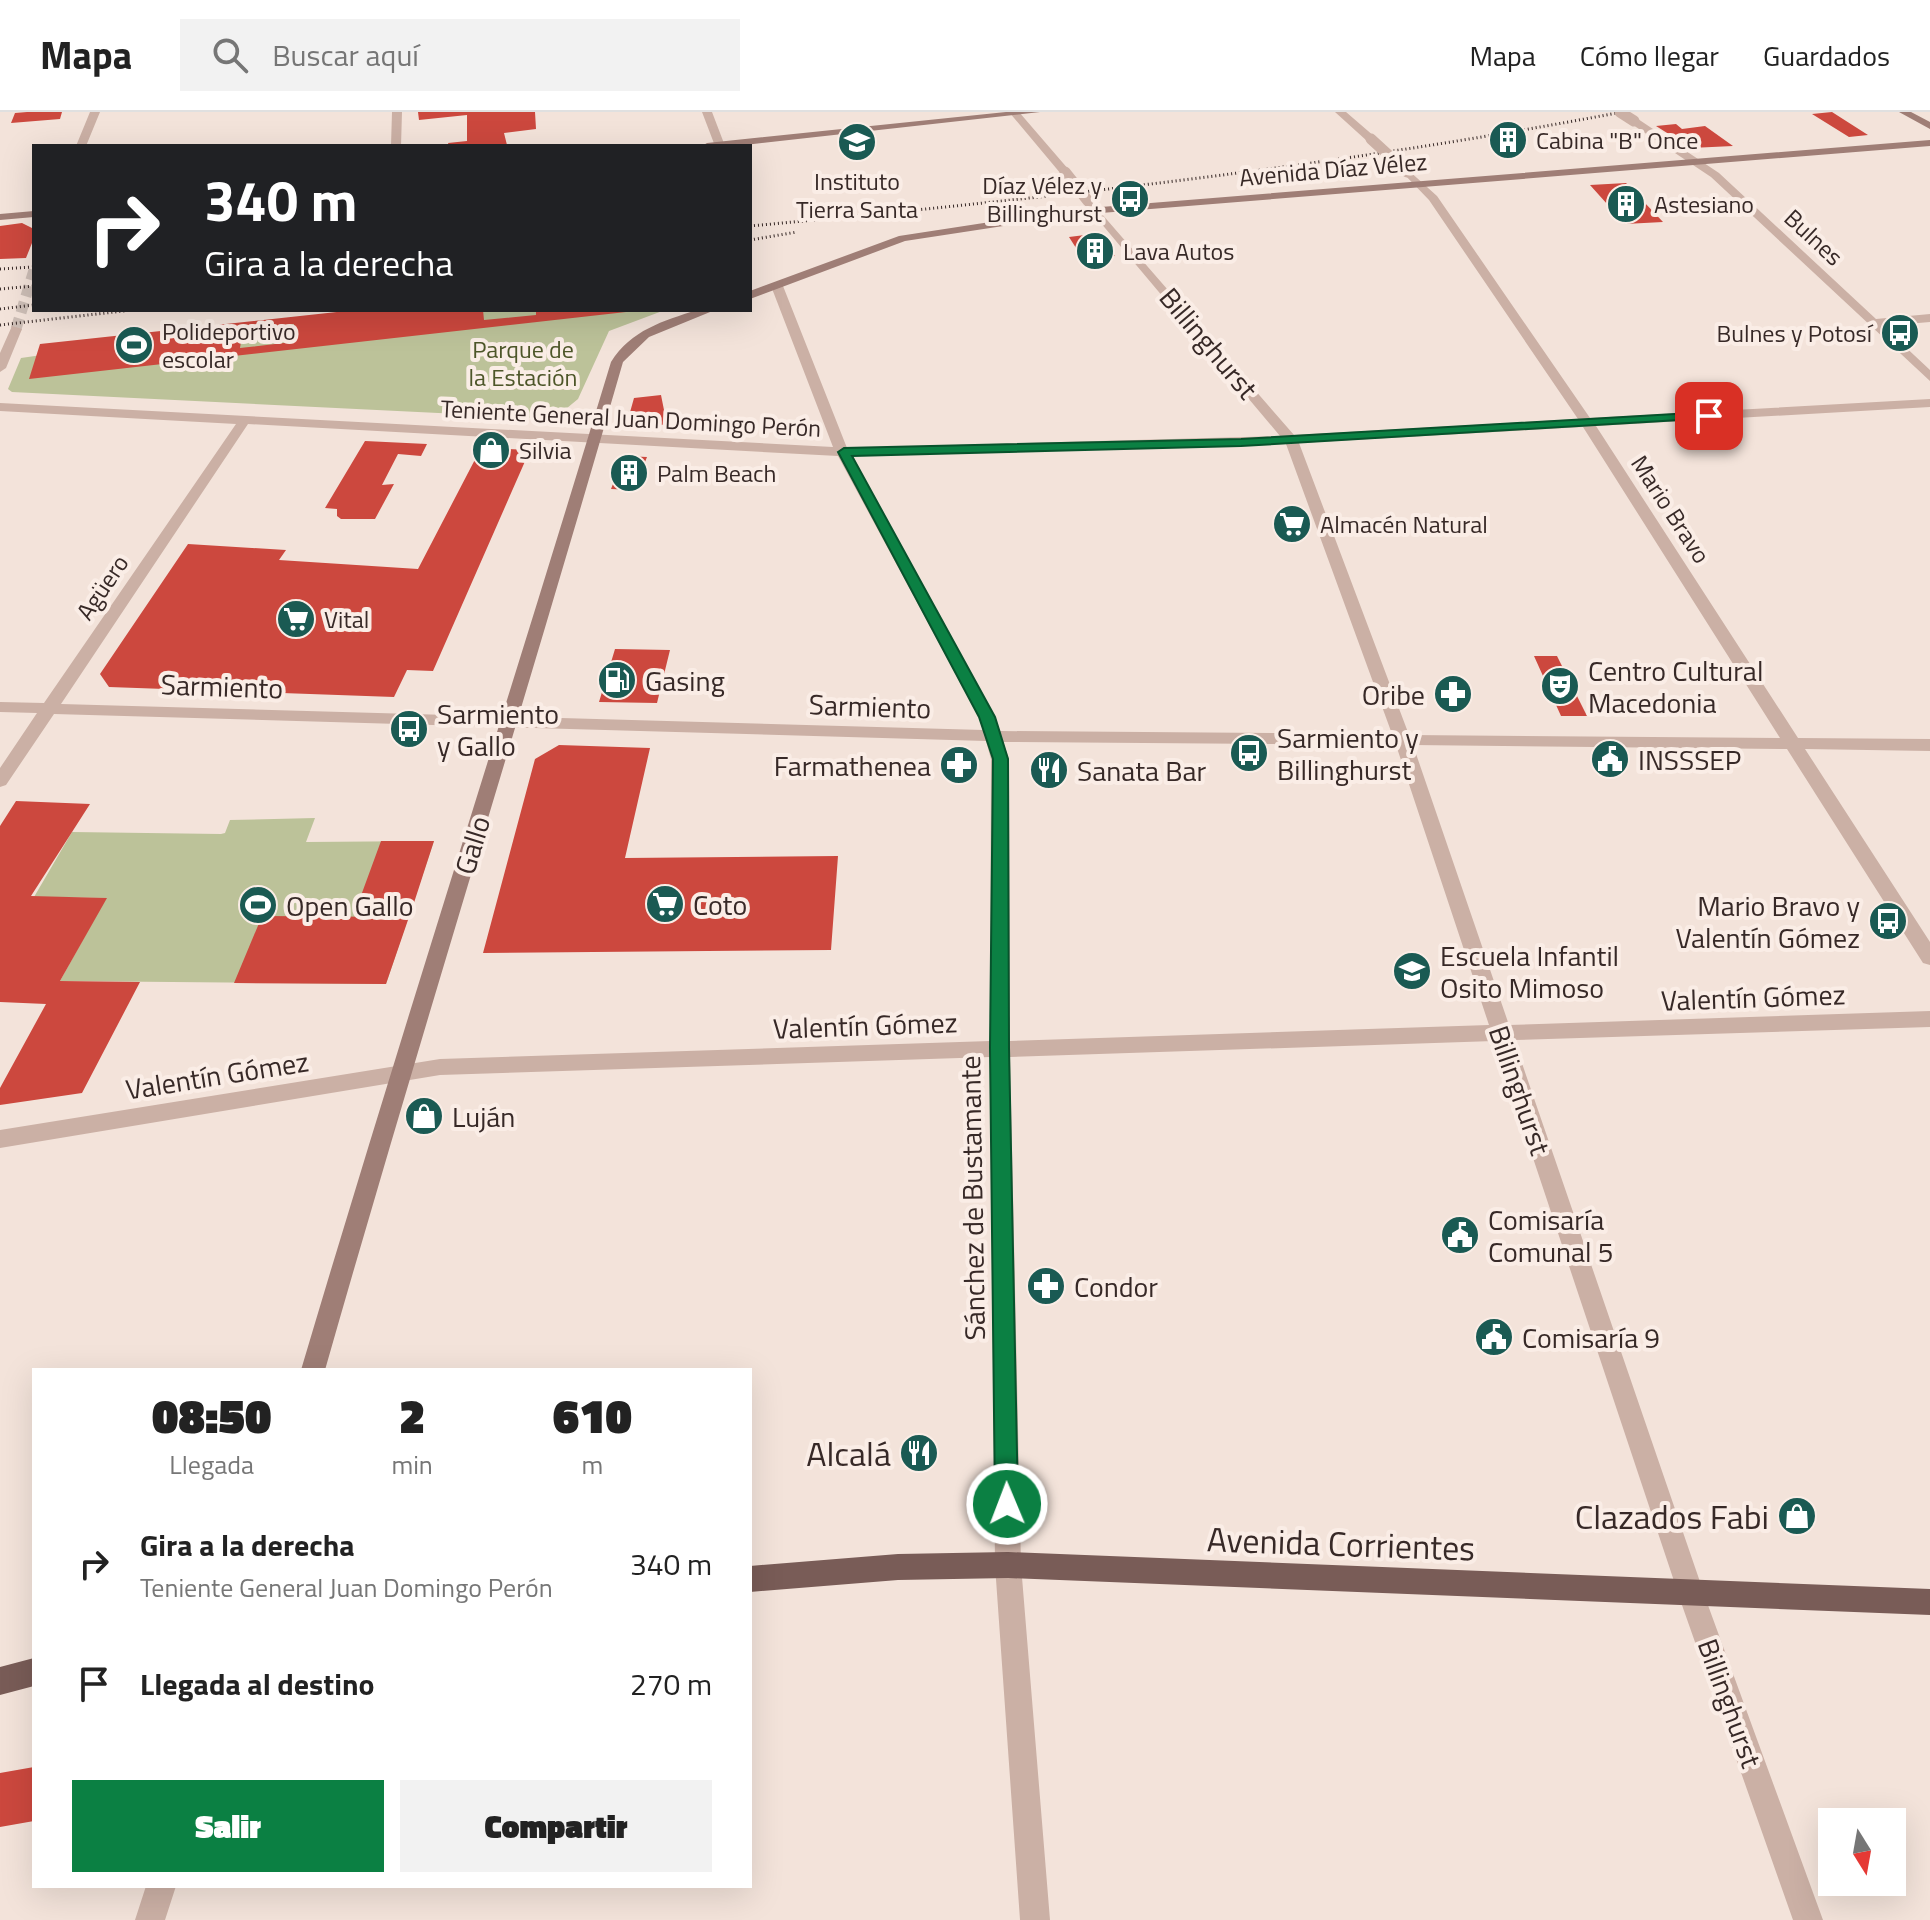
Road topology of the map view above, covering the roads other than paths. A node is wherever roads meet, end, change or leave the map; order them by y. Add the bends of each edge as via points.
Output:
1 (95, 112) edge
2 (397, 112) edge
3 (707, 112) edge
4 (1035, 112) edge
5 (1340, 112) edge
6 (1620, 112) edge
7 (1904, 112) edge
8 (1015, 113) edge
9 (1930, 126) edge
10 (1930, 143) edge
11 (82, 144) edge
12 (396, 144) edge
13 (720, 144) edge
14 (729, 144) edge
15 (1696, 163) junction
16 (1419, 184) junction
17 (1092, 206) junction
18 (32, 214) edge
19 (0, 217) edge
20 (777, 286) junction
21 (752, 294) edge
22 (704, 312) edge
23 (1930, 318) edge
24 (1874, 323) junction
25 (16, 329) tunnel mouth
26 (0, 368) edge
27 (1930, 377) edge
28 (1930, 403) edge
29 (0, 407) edge
30 (244, 421) junction
31 (1587, 423) junction
32 (594, 437) junction
33 (1291, 440) junction
34 (844, 452) junction
35 (0, 707) edge
36 (50, 707) junction
37 (511, 721) junction
38 (995, 736) junction
39 (1403, 740) junction
40 (1795, 745) junction
41 (1930, 745) edge
42 (0, 781) edge
43 (1930, 958) edge
44 (1930, 1019) edge
45 (1501, 1033) junction
46 (1000, 1048) junction
47 (399, 1076) junction
48 (0, 1139) edge
49 (314, 1368) edge
50 (1008, 1565) junction
51 (752, 1579) edge
52 (1691, 1593) junction
53 (1930, 1602) edge
54 (32, 1673) edge
55 (0, 1681) edge
56 (160, 1888) edge
57 (150, 1920) edge
58 (1035, 1920) edge
59 (1808, 1920) edge

1 - 11 street
2 - 12 street
3 - 13 street
4 - 8 main road
5 - 16 street, Mario Bravo, bridge
6 - 15 street, Bulnes, bridge
7 - 9 main road
8 - 14 main road
8 - 17 street, Billinghurst, bridge
10 - 15 main road, Avenida Díaz Vélez
15 - 16 main road, Avenida Díaz Vélez
15 - 24 street, Bulnes
16 - 17 main road, Avenida Díaz Vélez
16 - 31 street, Mario Bravo
17 - 20 main road, Avenida Díaz Vélez via 903,238
17 - 33 street, Billinghurst
18 - 19 main road
20 - 21 main road, Avenida Díaz Vélez
20 - 34 street, Sánchez de Bustamante
22 - 32 main road, Gallo via 649,333 623,350
23 - 24 street
24 - 27 street, Bulnes
25 - 26 street
28 - 31 street, Teniente General Juan Domingo Perón
29 - 30 street, Teniente General Juan Domingo Perón
30 - 32 street, Teniente General Juan Domingo Perón
30 - 36 street, Agüero
31 - 33 street, Teniente General Juan Domingo Perón
31 - 40 street, Mario Bravo
32 - 34 street, Teniente General Juan Domingo Perón
32 - 37 main road, Gallo
33 - 34 street, Teniente General Juan Domingo Perón
33 - 39 street, Billinghurst
34 - 38 street, Sánchez de Bustamante
35 - 36 street, Sarmiento
36 - 37 street, Sarmiento
36 - 42 street, Agüero
37 - 38 street, Sarmiento
37 - 47 main road, Gallo
38 - 39 street, Sarmiento
38 - 46 street, Sánchez de Bustamante via 1000,759
39 - 40 street, Sarmiento
39 - 45 street, Billinghurst
40 - 41 street, Sarmiento
40 - 43 street, Mario Bravo
44 - 45 street, Valentín Gómez
45 - 46 street, Valentín Gómez
45 - 52 street, Billinghurst
46 - 47 street, Valentín Gómez via 440,1067
46 - 50 street, Sánchez de Bustamante
47 - 48 street, Valentín Gómez
47 - 49 main road, Gallo
50 - 51 main road, Avenida Corrientes
50 - 52 main road, Avenida Corrientes
50 - 58 street, Sánchez de Bustamante
52 - 53 main road, Avenida Corrientes
52 - 59 street, Billinghurst
54 - 55 main road
56 - 57 street

